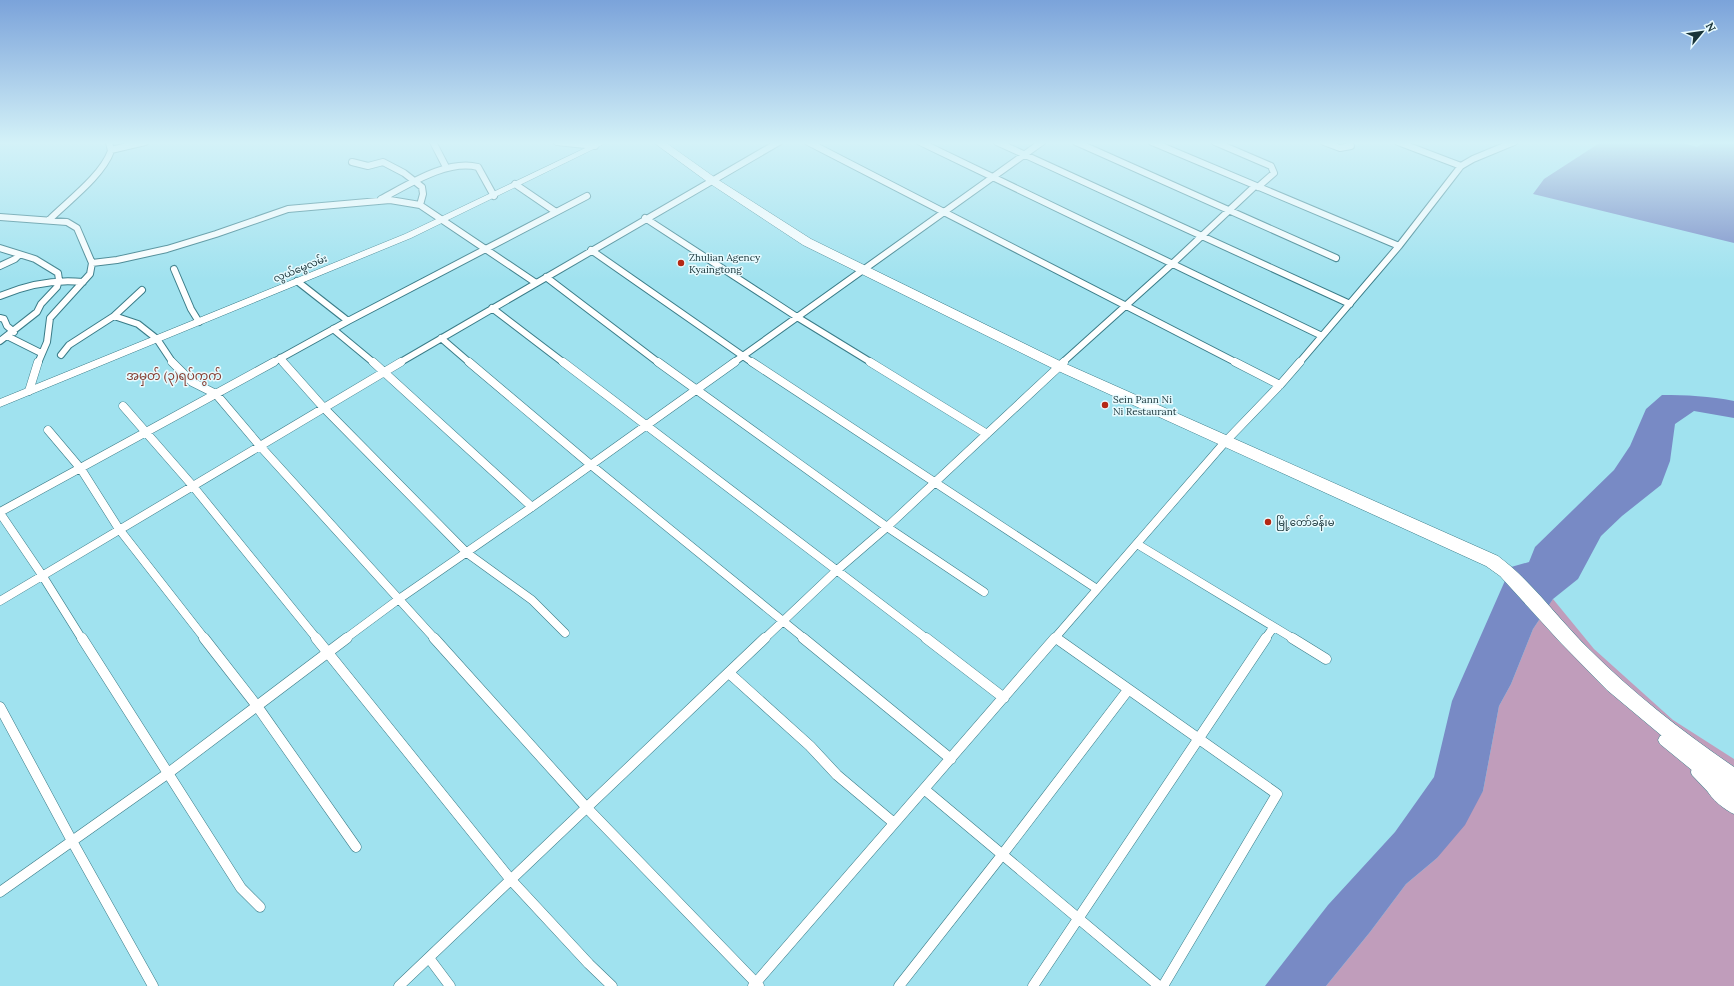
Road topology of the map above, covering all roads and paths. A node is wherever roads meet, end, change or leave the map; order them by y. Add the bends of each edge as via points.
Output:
1 (80, 188) edge
2 (403, 188) edge
3 (423, 188) edge
4 (490, 188) edge
5 (508, 188) edge
6 (521, 188) edge
7 (700, 188) edge
8 (724, 188) edge
9 (897, 188) edge
10 (978, 188) edge
11 (1017, 188) edge
12 (1096, 188) edge
13 (1181, 188) edge
14 (1256, 188) edge
15 (1259, 188) edge
16 (1444, 188) edge
17 (494, 196) junction
18 (587, 196) dead end
19 (378, 200) junction
20 (420, 205) junction
21 (1231, 210) junction
22 (556, 212) junction
23 (944, 212) junction
24 (0, 217) edge
25 (645, 218) junction
26 (49, 220) junction
27 (443, 220) junction
28 (1200, 236) junction
29 (1399, 246) junction
30 (0, 248) edge
31 (484, 249) junction
32 (591, 250) junction
33 (19, 255) junction
34 (1336, 258) dead end
35 (92, 263) junction
36 (1172, 264) junction
37 (0, 266) edge
38 (174, 269) dead end
39 (864, 270) junction
40 (546, 277) junction
41 (59, 280) junction
42 (83, 282) junction
43 (297, 282) junction
44 (536, 283) junction
45 (142, 290) dead end
46 (0, 296) edge
47 (1350, 304) junction
48 (1126, 305) junction
49 (492, 308) junction
50 (114, 316) junction
51 (797, 317) junction
52 (0, 318) edge
53 (348, 321) junction
54 (199, 322) junction
55 (334, 329) junction
56 (10, 334) junction
57 (1322, 336) junction
58 (441, 338) junction
59 (158, 339) junction
60 (0, 341) edge
61 (42, 353) junction
62 (61, 355) dead end
63 (743, 356) junction
64 (280, 358) junction
65 (1059, 366) junction
66 (384, 371) junction
67 (1280, 386) junction
68 (695, 390) junction
69 (29, 391) junction
70 (216, 394) junction
71 (0, 403) edge
72 (123, 406) dead end
73 (323, 407) junction
74 (645, 426) junction
75 (48, 430) dead end
76 (146, 432) junction
77 (987, 434) junction
78 (1224, 442) junction
79 (260, 446) junction
80 (591, 465) junction
81 (81, 469) junction
82 (934, 483) junction
83 (192, 486) junction
84 (532, 506) junction
85 (0, 512) edge
86 (887, 527) junction
87 (119, 528) junction
88 (1137, 544) junction
89 (467, 553) junction
90 (836, 571) junction
91 (42, 576) junction
92 (1097, 589) junction
93 (984, 592) dead end
94 (399, 599) junction
95 (0, 601) edge
96 (784, 621) junction
97 (1274, 628) junction
98 (565, 633) dead end
99 (1055, 638) junction
100 (327, 652) junction
101 (1326, 659) dead end
102 (729, 672) junction
103 (1128, 690) junction
104 (1004, 698) junction
105 (1629, 699) junction
106 (257, 706) junction
107 (0, 707) edge
108 (1199, 740) junction
109 (1666, 740) junction
110 (951, 759) junction
111 (167, 774) junction
112 (1734, 778) edge
113 (924, 789) junction
114 (1714, 790) junction
115 (1734, 796) edge
116 (1734, 807) edge
117 (587, 808) junction
118 (1734, 813) edge
119 (894, 824) junction
120 (72, 841) junction
121 (356, 847) dead end
122 (1002, 855) junction
123 (511, 880) junction
124 (0, 892) edge
125 (260, 907) dead end
126 (1079, 920) junction
127 (429, 958) junction
128 (756, 985) edge
129 (153, 986) edge
130 (399, 986) edge
131 (450, 986) edge
132 (612, 986) edge
133 (899, 986) edge
134 (1033, 986) edge
135 (1159, 986) edge
136 (1163, 986) edge

1 - 26 street
2 - 19 street
3 - 20 street via 424,193
4 - 17 street
5 - 17 street, လွယ်မွေလမ်း
6 - 22 street
7 - 25 street
8 - 39 highway via 807,242
9 - 23 street
10 - 23 street
11 - 36 street
12 - 28 street
13 - 21 street
14 - 21 street
15 - 29 street
16 - 29 street
17 - 27 street, လွယ်မွေလမ်း
18 - 22 street
19 - 20 street
19 - 35 street via 288,209 166,250
20 - 27 street
21 - 28 street
21 - 34 street
22 - 31 street
23 - 39 street
23 - 48 street
24 - 26 street
25 - 32 street
25 - 51 street
26 - 35 street via 67,222 77,228
27 - 31 street
27 - 43 street, လွယ်မွေလမ်း
28 - 36 street
28 - 47 street
29 - 47 street
30 - 33 street
31 - 44 street
31 - 53 street
32 - 40 street
32 - 63 street
33 - 37 street
33 - 41 street via 35,259 58,273
35 - 42 street via 90,274
36 - 48 street
36 - 57 street
38 - 54 street
39 - 51 street
39 - 65 highway
40 - 44 street
40 - 68 street
41 - 42 street
41 - 46 street
41 - 56 street via 37,312
42 - 61 street via 50,318 47,342
43 - 53 street
43 - 54 street, လွယ်မွေလမ်း
44 - 49 street
45 - 50 street
47 - 57 street
48 - 65 street
48 - 67 street
49 - 58 street
49 - 74 street
50 - 59 street via 138,324
50 - 62 street via 69,345
51 - 63 street
51 - 77 street
52 - 56 street via 4,319
53 - 55 street
54 - 59 street, လွယ်မွေလမ်း
55 - 64 street
55 - 66 street
56 - 60 street
56 - 61 street
57 - 67 street
58 - 66 street
58 - 80 street
59 - 69 street, လွယ်မွေလမ်း
59 - 70 street via 174,365 192,382
61 - 69 street
63 - 68 street
63 - 82 street
64 - 70 street
64 - 73 street
65 - 77 street
65 - 78 highway
66 - 73 street
66 - 84 street
67 - 78 street
68 - 74 street
68 - 86 street
69 - 71 street, လွယ်မွေလမ်း
70 - 76 street
70 - 79 street
72 - 76 street
73 - 79 street
73 - 89 street
74 - 80 street
74 - 90 street
75 - 81 street
76 - 81 street
76 - 83 street
77 - 82 street
78 - 88 street
78 - 105 highway via 1492,561 1506,571
79 - 83 street
79 - 94 street
80 - 84 street
80 - 96 street
81 - 85 street
81 - 87 street
82 - 86 street
82 - 92 street
83 - 87 street
83 - 100 street
84 - 89 street
85 - 91 street
86 - 90 street
86 - 93 street
87 - 91 street
87 - 106 street
88 - 92 street
88 - 97 street
89 - 94 street
89 - 98 street via 532,600
90 - 96 street
90 - 104 street
91 - 95 street
91 - 111 street
92 - 99 street
94 - 100 street
94 - 117 street
96 - 102 street
96 - 110 street
97 - 101 street
97 - 108 street
99 - 103 street
99 - 104 street
100 - 106 street
100 - 123 street
102 - 117 street
102 - 119 street via 810,746 837,775
103 - 108 street
103 - 122 street
104 - 110 street
105 - 109 street
105 - 112 highway
106 - 111 street
106 - 121 street
107 - 120 street
108 - 126 street
108 - 136 street via 1277,794
109 - 114 street
109 - 115 street
110 - 113 street
111 - 120 street
111 - 125 street via 241,888
113 - 119 street
113 - 122 street
114 - 116 street
114 - 118 street
117 - 123 street
117 - 128 street
119 - 128 street
120 - 124 street
120 - 129 street
122 - 126 street
122 - 133 street
123 - 127 street
123 - 132 street
126 - 134 street
126 - 135 street
127 - 130 street
127 - 131 street

